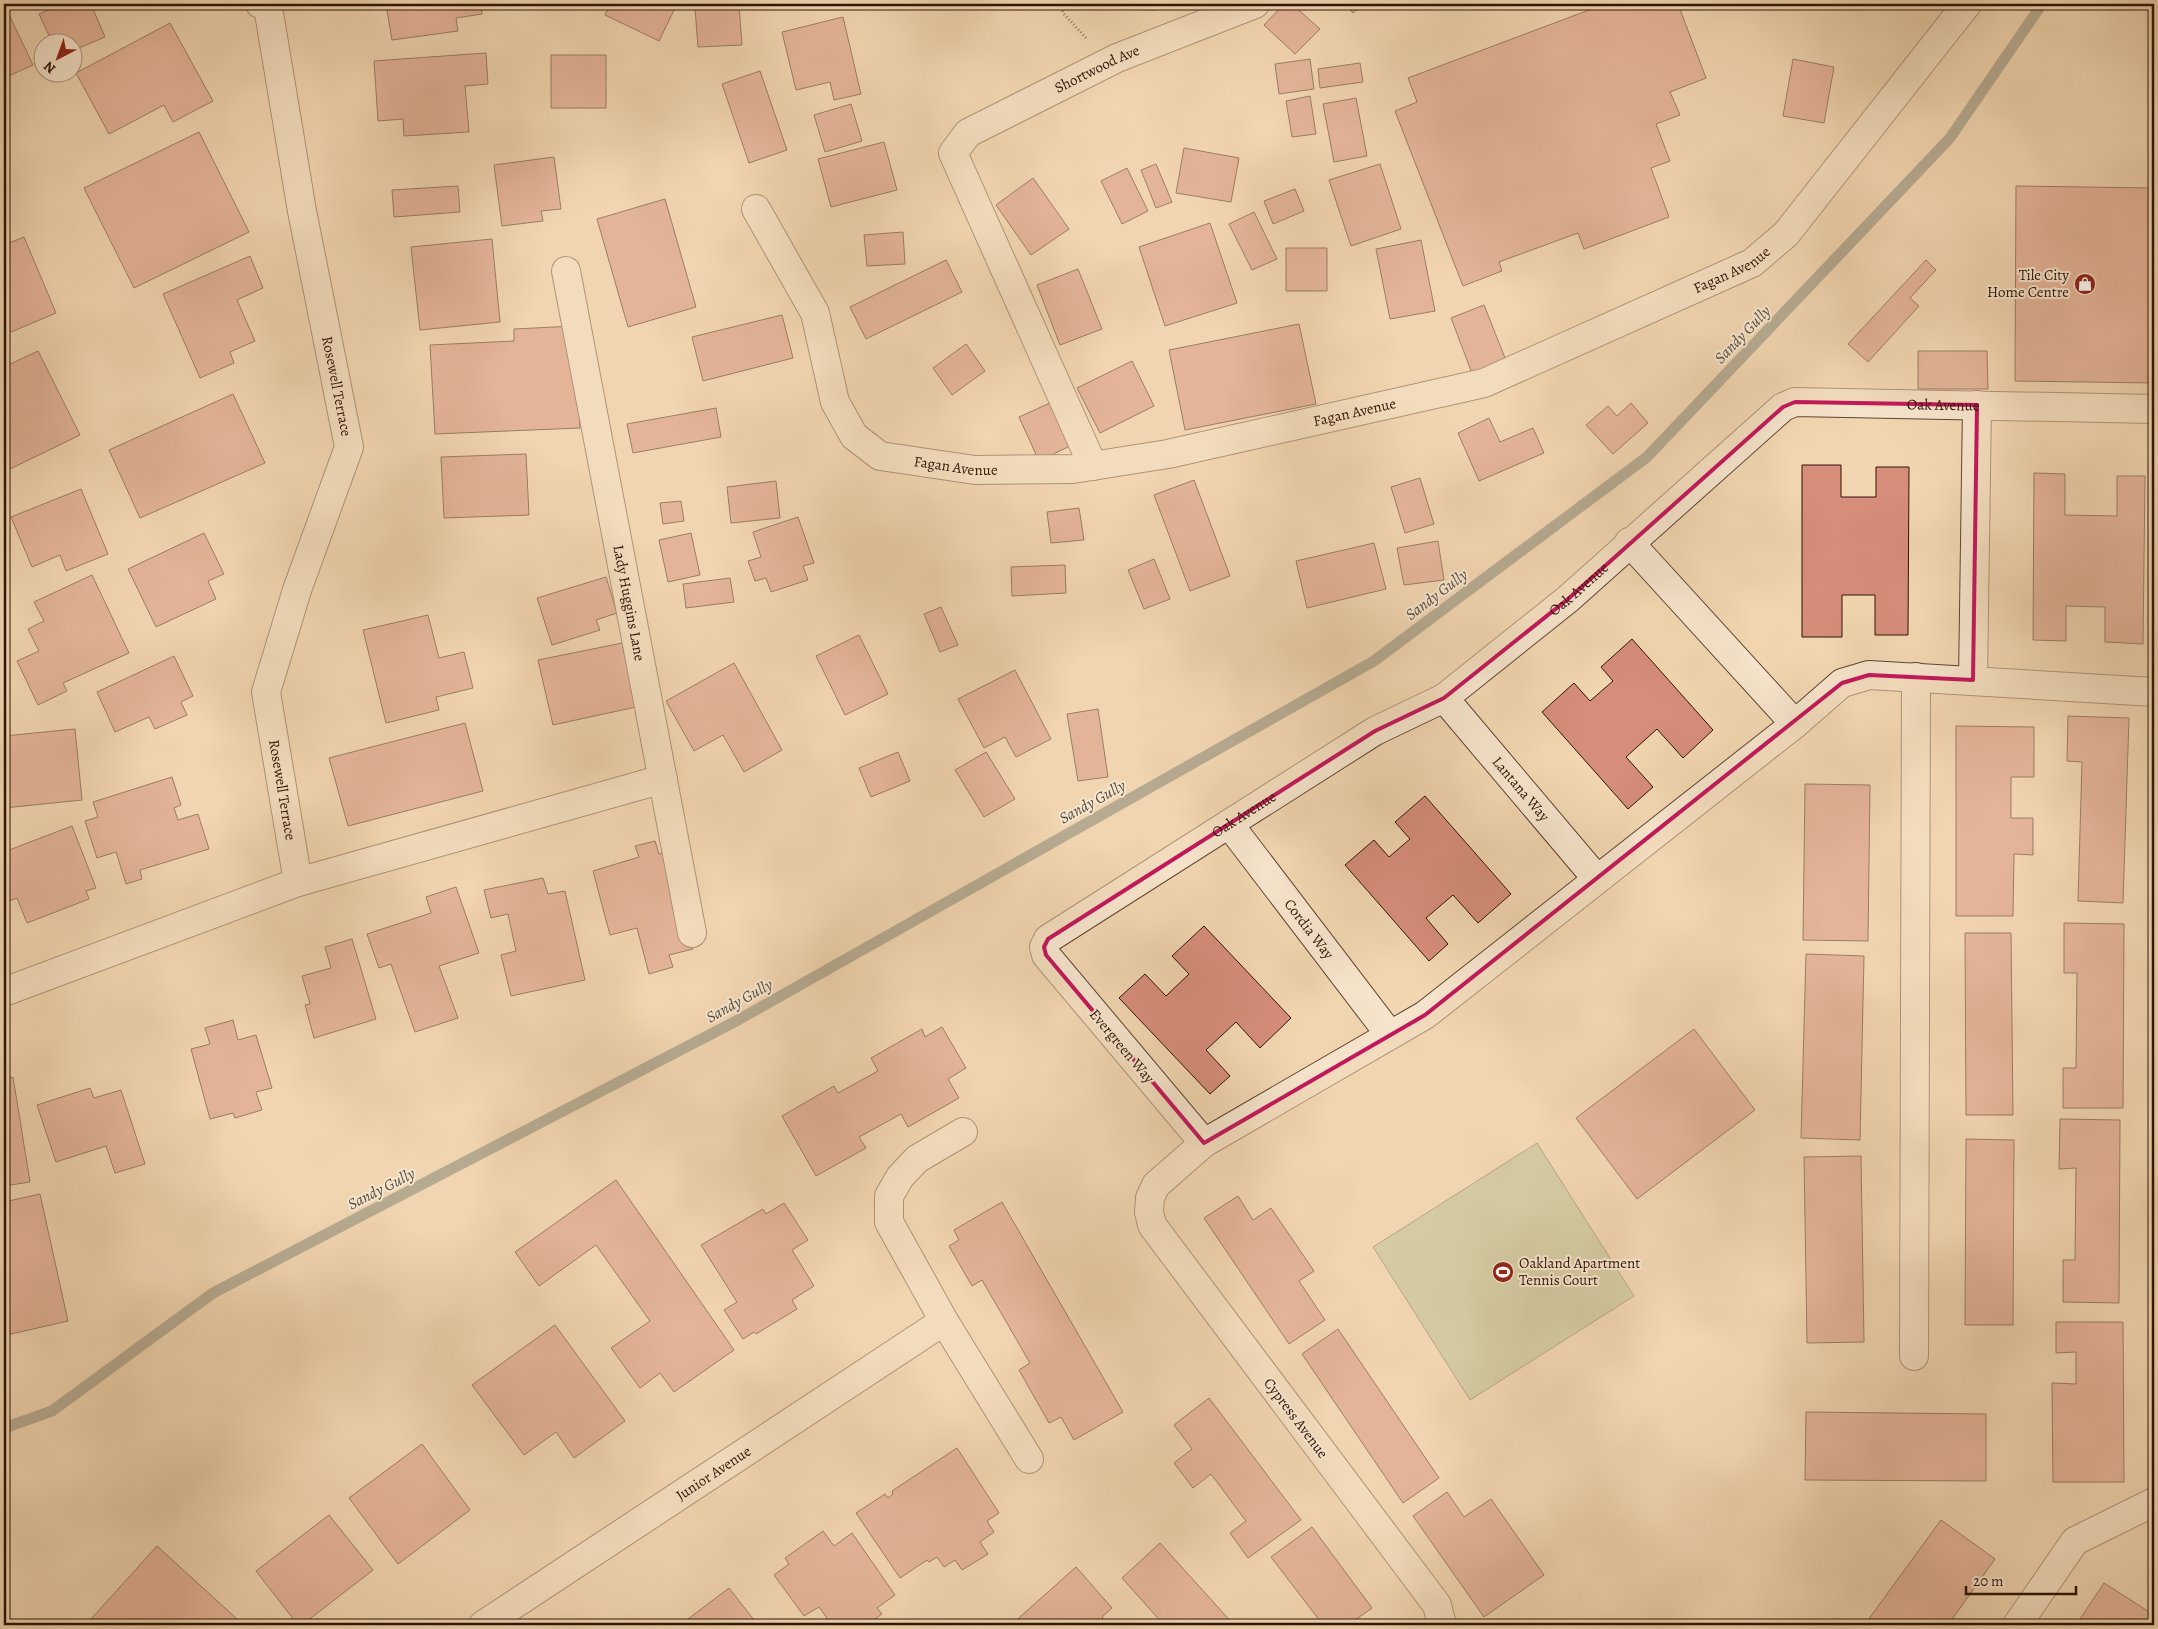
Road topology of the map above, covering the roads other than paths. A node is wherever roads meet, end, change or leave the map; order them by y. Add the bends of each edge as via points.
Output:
1 (260, 4) edge
2 (1254, 4) edge
3 (1967, 4) edge
4 (756, 208) dead end
5 (566, 271) dead end
6 (1977, 405) junction
7 (2154, 409) edge
8 (1093, 466) junction
9 (1629, 542) junction
10 (1916, 677) junction
11 (1973, 680) junction
12 (2154, 692) edge
13 (1444, 698) junction
14 (1795, 724) junction
15 (663, 779) junction
16 (1228, 824) junction
17 (1597, 879) junction
18 (298, 882) junction
19 (692, 934) dead end
20 (1044, 947) joint
21 (4, 992) edge
22 (1390, 1035) junction
23 (962, 1132) dead end
24 (1204, 1143) junction
25 (944, 1322) junction
26 (1914, 1356) dead end
27 (1029, 1459) dead end
28 (2154, 1502) edge
29 (483, 1625) edge
30 (1442, 1625) edge
31 (2017, 1625) edge

1 - 18 street, Rosewell Terrace via 268,7 302,211 349,447 297,590 266,692
2 - 8 street, Shortwood Ave via 1117,58 968,133 954,153
3 - 8 street, Fagan Avenue via 1786,234 1752,262 1484,383 1168,454
4 - 8 street, Fagan Avenue via 815,313 835,402 854,436 880,456 974,470
5 - 15 street, Lady Huggins Lane
6 - 7 street, Oak Avenue
6 - 9 street, Oak Avenue via 1795,402 1783,407
6 - 11 street
9 - 13 street, Oak Avenue via 1568,599
9 - 14 street
10 - 11 street
10 - 14 street via 1868,675 1842,683
10 - 26 street
11 - 12 street
13 - 16 street, Oak Avenue via 1374,731
13 - 17 street, Lantana Way
14 - 17 street
15 - 18 street
15 - 19 street, Lady Huggins Lane
16 - 20 street, Oak Avenue via 1048,939
16 - 22 street, Cordia Way
17 - 22 street via 1425,1015
18 - 21 street
20 - 24 street, Evergreen Way via 1046,956
22 - 24 street
23 - 25 street via 917,1159 900,1177 889,1196 889,1222
24 - 30 street, Cypress Avenue via 1156,1185 1148,1212 1152,1225 1437,1605
25 - 27 street
25 - 29 street, Junior Avenue
28 - 31 street via 2075,1541

